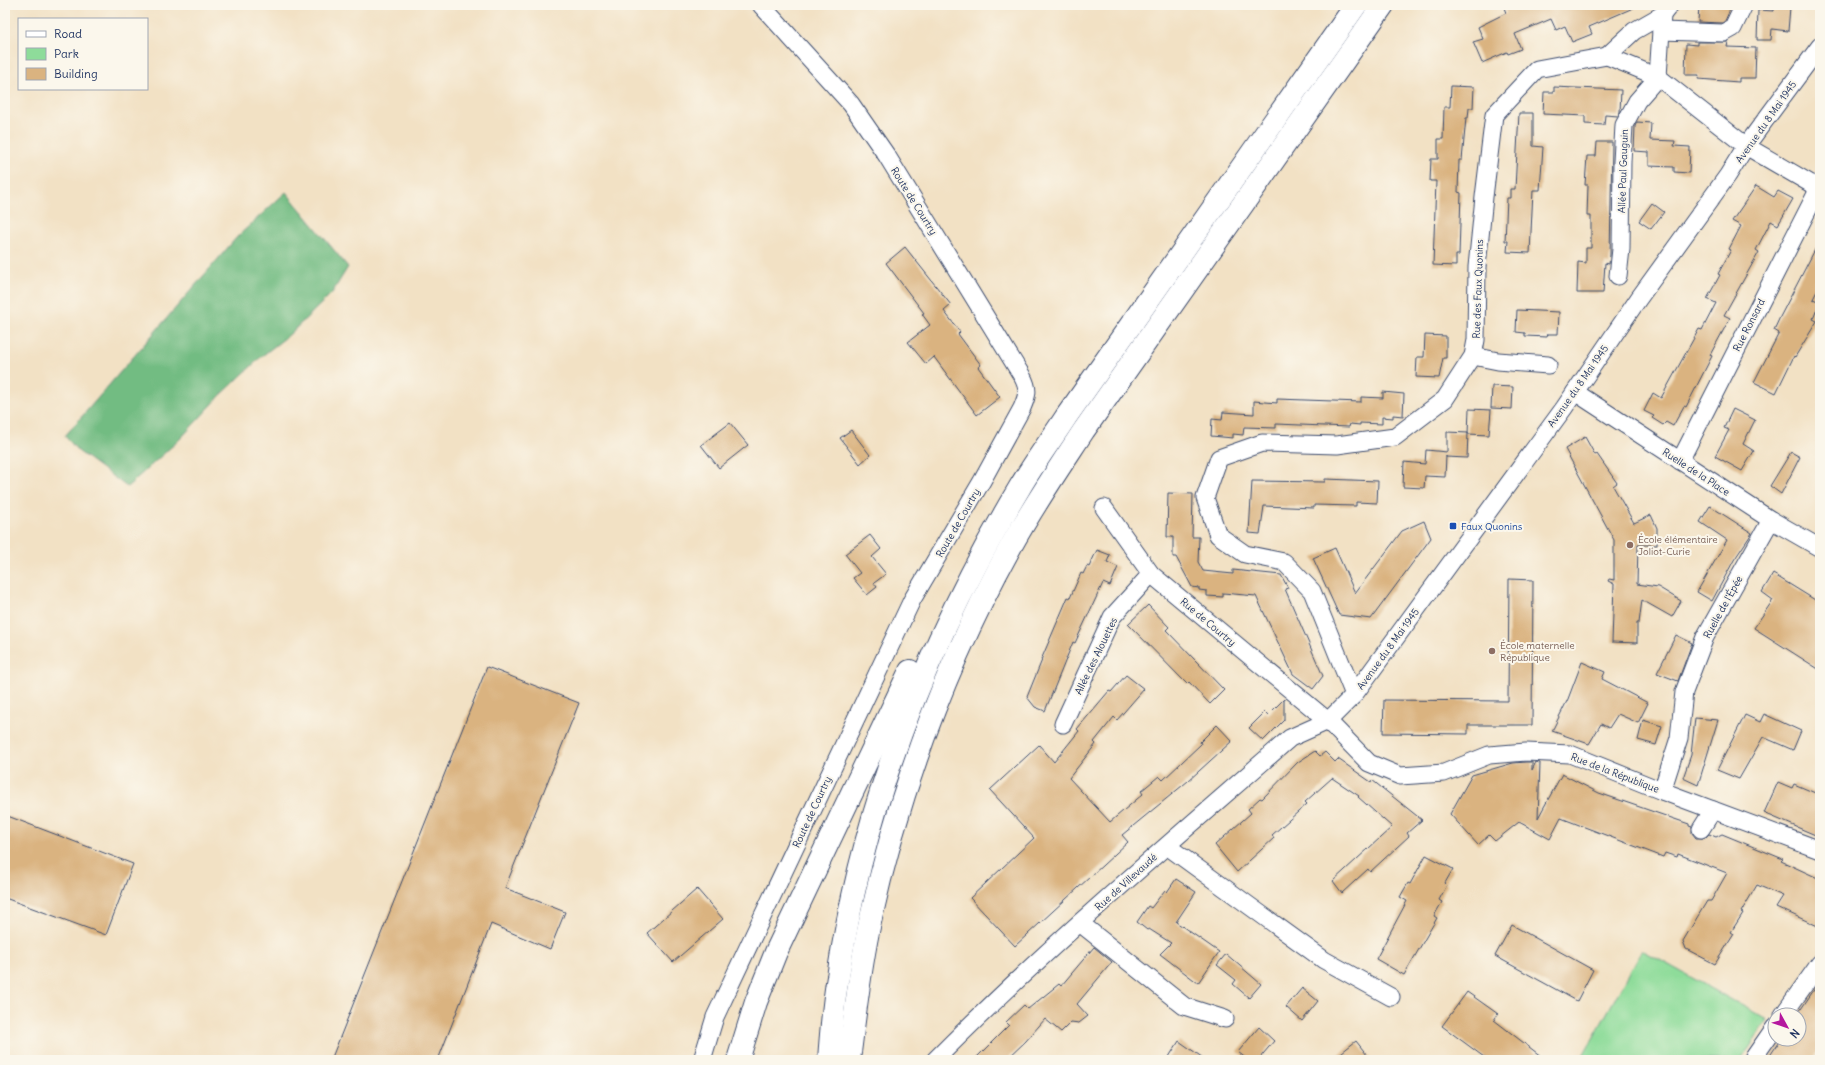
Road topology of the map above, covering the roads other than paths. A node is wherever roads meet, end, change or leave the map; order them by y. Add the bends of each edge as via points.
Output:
1 (761, 5) edge
2 (1356, 5) edge
3 (1383, 5) edge
4 (1744, 5) edge
5 (1664, 17) edge
6 (1820, 46) edge
7 (1607, 56) junction
8 (1658, 77) junction
9 (1746, 146) junction
10 (1820, 188) edge
11 (1618, 276) dead end
12 (1473, 356) junction
13 (1548, 365) dead end
14 (1575, 392) junction
15 (1680, 462) junction
16 (1104, 508) dead end
17 (1771, 520) junction
18 (1820, 548) edge
19 (1151, 574) junction
20 (967, 581) junction
21 (1354, 695) junction
22 (1328, 721) junction
23 (1063, 724) dead end
24 (1662, 791) junction
25 (1713, 810) junction
26 (1701, 829) dead end
27 (1167, 846) junction
28 (1820, 850) edge
29 (1080, 923) junction
30 (1820, 963) edge
31 (1391, 997) dead end
32 (1790, 1007) edge
33 (1225, 1019) dead end
34 (1767, 1038) edge
35 (702, 1060) edge
36 (738, 1060) edge
37 (828, 1060) edge
38 (849, 1060) edge
39 (935, 1060) edge
40 (1752, 1060) edge

1 - 35 street, Route de Courtry via 851,104 1022,376 1027,385 1027,396 982,481 912,600 715,1017
2 - 20 highway via 1020,485
3 - 38 highway via 1084,430 1019,532 988,589 935,703 897,815 870,922
4 - 5 street via 1734,28 1724,33
5 - 7 street via 1634,31
5 - 8 street
6 - 9 street, Avenue du 8 Mai 1945
7 - 8 street
7 - 12 street, Rue des Faux Quonins via 1537,69 1494,115 1477,268 1476,340
8 - 9 street
8 - 11 street, Allée Paul Gauguin via 1637,101 1624,125
9 - 10 street
9 - 14 street, Avenue du 8 Mai 1945
10 - 15 street, Rue Ronsard
12 - 13 street
12 - 21 street, Rue des Faux Quonins via 1445,400 1395,437 1337,445 1262,443 1219,458 1205,498 1218,535 1245,554 1284,562 1312,591
14 - 15 street, Ruelle de la Place
14 - 21 street, Avenue du 8 Mai 1945
15 - 17 street, Ruelle de la Place
16 - 19 street, Rue de Courtry
17 - 18 street, Ruelle de la Place
17 - 24 street, Ruelle de l'Épée via 1705,637 1684,692 1679,738
19 - 22 street, Rue de Courtry
19 - 23 street, Allée des Alouettes via 1112,617
20 - 36 highway via 934,619 776,952 756,1002
20 - 37 highway via 914,697 876,809 848,917 837,978
21 - 22 street, Avenue du 8 Mai 1945
22 - 24 street, Rue de la République via 1369,763 1400,776 1444,773 1489,755 1526,752 1570,754
22 - 27 street, Rue de Villevaudé via 1290,738
24 - 25 street, Rue de la République
25 - 26 street
25 - 28 street, Rue de la République
27 - 29 street, Rue de Villevaudé
27 - 31 street via 1324,960
29 - 33 street via 1184,1006
29 - 39 street, Rue de Villevaudé
30 - 32 street
34 - 40 street

